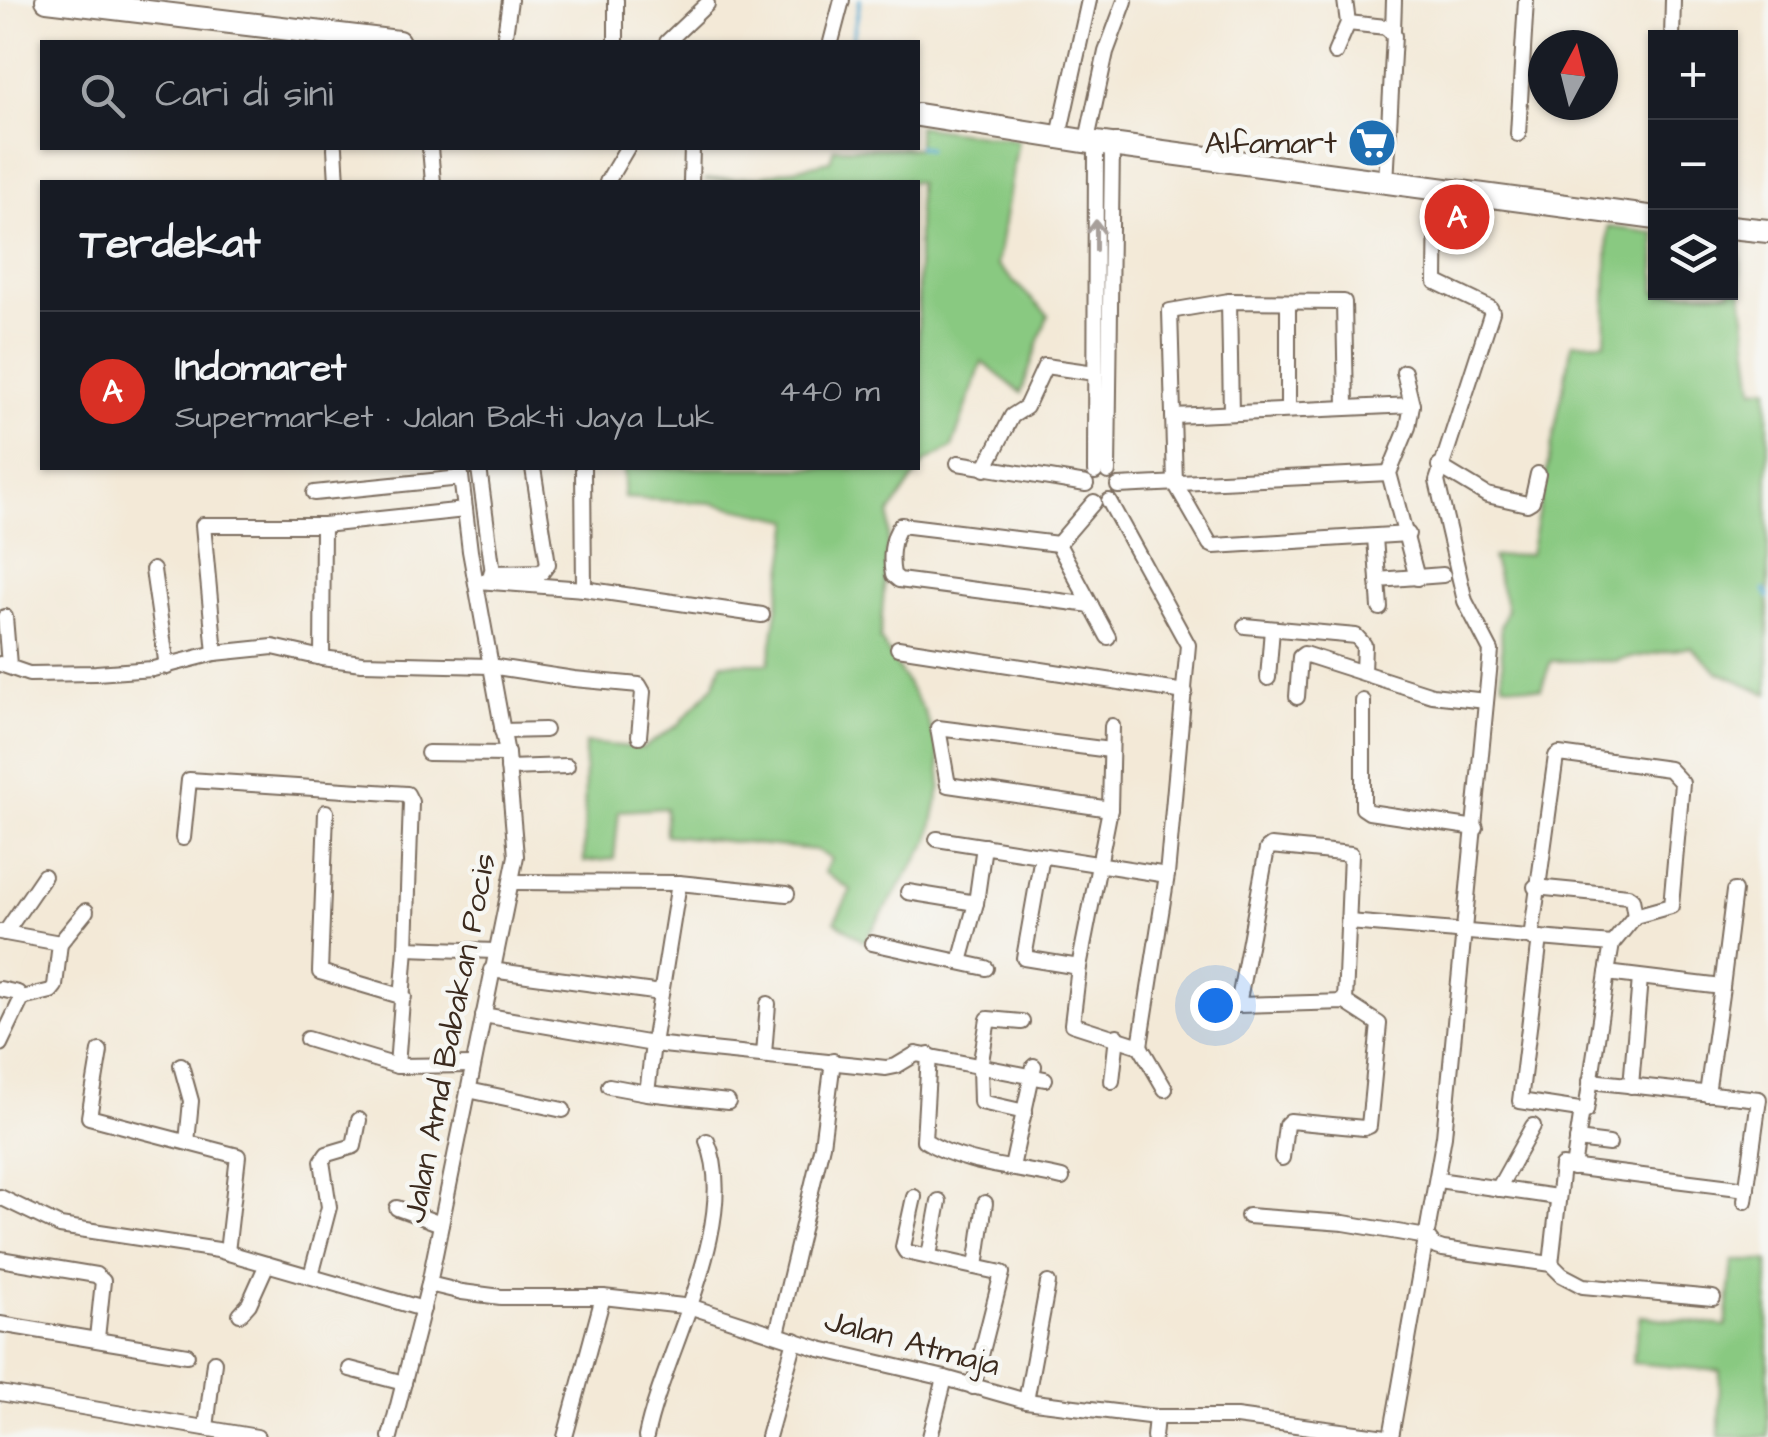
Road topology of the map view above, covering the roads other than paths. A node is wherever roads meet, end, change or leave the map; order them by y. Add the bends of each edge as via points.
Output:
1 (47, 0) edge
2 (510, 0) edge
3 (616, 0) edge
4 (842, 0) edge
5 (1089, 0) edge
6 (1345, 0) edge
7 (1394, 0) edge
8 (1526, 0) edge
9 (1672, 0) edge
10 (1125, 1) edge
11 (85, 2) edge
12 (129, 4) edge
13 (706, 4) dead end
14 (1348, 23) junction
15 (1672, 30) edge
16 (1393, 31) junction
17 (384, 40) edge
18 (504, 40) edge
19 (616, 40) edge
20 (669, 40) edge
21 (832, 40) edge
22 (1335, 53) dead end
23 (920, 115) edge
24 (1518, 134) dead end
25 (1059, 136) junction
26 (1098, 143) junction
27 (335, 150) edge
28 (430, 150) edge
29 (626, 150) edge
30 (692, 150) edge
31 (336, 180) edge
32 (433, 180) edge
33 (608, 180) edge
34 (690, 180) edge
35 (1386, 182) junction
36 (1437, 189) junction
37 (1648, 217) edge
38 (1738, 228) edge
39 (1768, 232) edge
40 (1103, 296) junction
41 (1230, 300) junction
42 (1288, 302) junction
43 (1404, 372) dead end
44 (1096, 373) junction
45 (1412, 405) junction
46 (1346, 406) junction
47 (1288, 409) junction
48 (1232, 413) junction
49 (1173, 416) junction
50 (958, 463) dead end
51 (1439, 466) junction
52 (986, 469) junction
53 (479, 470) edge
54 (533, 470) edge
55 (584, 470) edge
56 (1389, 472) junction
57 (461, 473) edge
58 (1538, 474) dead end
59 (1096, 476) junction
60 (1176, 483) junction
61 (1118, 486) junction
62 (314, 494) dead end
63 (1102, 501) junction
64 (465, 510) junction
65 (324, 526) junction
66 (1408, 534) junction
67 (1375, 537) junction
68 (1058, 544) junction
69 (153, 570) dead end
70 (493, 573) junction
71 (1443, 575) dead end
72 (476, 577) junction
73 (1417, 578) junction
74 (1378, 580) junction
75 (584, 589) junction
76 (1090, 604) junction
77 (1380, 608) dead end
78 (762, 614) dead end
79 (5, 617) dead end
80 (1245, 626) dead end
81 (1272, 629) junction
82 (1108, 637) dead end
83 (898, 648) dead end
84 (216, 653) junction
85 (322, 658) junction
86 (4, 664) edge
87 (167, 666) junction
88 (490, 666) junction
89 (1363, 672) junction
90 (1268, 678) dead end
91 (1185, 692) junction
92 (1297, 697) dead end
93 (1363, 701) dead end
94 (1486, 701) junction
95 (1112, 726) dead end
96 (502, 730) junction
97 (546, 730) dead end
98 (639, 736) dead end
99 (1110, 750) junction
100 (428, 753) dead end
101 (507, 761) junction
102 (566, 766) dead end
103 (1110, 809) junction
104 (326, 812) dead end
105 (1476, 828) junction
106 (183, 838) dead end
107 (937, 838) dead end
108 (984, 846) junction
109 (1042, 856) junction
110 (1101, 866) junction
111 (1167, 875) junction
112 (44, 876) dead end
113 (512, 882) junction
114 (679, 883) junction
115 (1536, 887) junction
116 (1734, 890) dead end
117 (908, 892) dead end
118 (787, 894) dead end
119 (976, 903) junction
120 (86, 912) dead end
121 (1635, 916) junction
122 (1349, 922) junction
123 (1466, 931) junction
124 (2, 933) edge
125 (1535, 938) junction
126 (872, 943) dead end
127 (60, 944) junction
128 (1612, 944) junction
129 (406, 948) junction
130 (494, 951) junction
131 (960, 962) junction
132 (986, 968) dead end
133 (1078, 968) junction
134 (491, 970) junction
135 (1607, 973) junction
136 (1640, 978) junction
137 (1722, 988) junction
138 (0, 989) edge
139 (661, 993) junction
140 (404, 997) junction
141 (22, 998) junction
142 (1344, 1002) junction
143 (768, 1004) dead end
144 (483, 1016) junction
145 (1022, 1022) dead end
146 (1117, 1036) junction
147 (307, 1039) dead end
148 (0, 1043) edge
149 (653, 1044) junction
150 (1140, 1046) junction
151 (100, 1051) dead end
152 (764, 1054) junction
153 (928, 1055) junction
154 (833, 1061) junction
155 (473, 1065) junction
156 (181, 1066) dead end
157 (397, 1066) junction
158 (980, 1067) junction
159 (1112, 1081) dead end
160 (1590, 1081) junction
161 (609, 1086) dead end
162 (1631, 1086) junction
163 (1165, 1089) dead end
164 (468, 1090) junction
165 (647, 1093) junction
166 (1707, 1094) junction
167 (728, 1102) dead end
168 (564, 1110) dead end
169 (1582, 1110) junction
170 (1024, 1112) junction
171 (359, 1120) dead end
172 (1533, 1126) dead end
173 (1761, 1135) edge
174 (1577, 1140) junction
175 (707, 1141) dead end
176 (187, 1142) junction
177 (1609, 1144) dead end
178 (1282, 1158) dead end
179 (1012, 1167) junction
180 (1573, 1168) junction
181 (1062, 1178) dead end
182 (1438, 1180) junction
183 (1498, 1189) junction
184 (0, 1197) edge
185 (914, 1197) dead end
186 (1557, 1197) junction
187 (939, 1200) dead end
188 (985, 1203) dead end
189 (397, 1208) dead end
190 (1248, 1216) dead end
191 (441, 1224) junction
192 (1427, 1237) junction
193 (227, 1252) junction
194 (929, 1256) junction
195 (0, 1259) edge
196 (267, 1264) junction
197 (1550, 1264) junction
198 (976, 1266) junction
199 (312, 1276) junction
200 (1048, 1283) dead end
201 (429, 1284) junction
202 (603, 1297) junction
203 (1713, 1298) dead end
204 (692, 1307) junction
205 (424, 1309) junction
206 (240, 1314) dead end
207 (0, 1324) edge
208 (777, 1334) junction
209 (97, 1338) junction
210 (795, 1340) junction
211 (187, 1355) dead end
212 (214, 1362) dead end
213 (350, 1369) dead end
214 (945, 1378) junction
215 (404, 1383) junction
216 (973, 1387) junction
217 (0, 1393) edge
218 (1026, 1402) junction
219 (1156, 1417) junction
220 (206, 1428) junction
221 (1330, 1434) edge
222 (257, 1437) edge
223 (390, 1437) edge
224 (564, 1437) edge
225 (646, 1437) edge
226 (768, 1437) edge
227 (930, 1437) edge
228 (1154, 1437) edge
229 (1388, 1437) edge

1 - 11 main road
2 - 18 street
3 - 19 street
4 - 21 street
5 - 25 street
6 - 14 street
7 - 16 street
8 - 24 street
9 - 15 street
10 - 26 street via 1106,52
11 - 12 main road
12 - 17 main road
13 - 20 street
14 - 16 street
14 - 22 street
16 - 35 street
23 - 25 main road
25 - 26 main road
26 - 35 main road
26 - 40 street
27 - 31 street
28 - 32 street
29 - 33 street
30 - 34 street
35 - 36 main road
36 - 37 main road
36 - 51 street via 1436,282 1492,312
38 - 39 main road
40 - 44 street
40 - 59 street
41 - 42 street
41 - 48 street
41 - 49 street via 1170,311
42 - 46 street via 1346,304
42 - 47 street
43 - 45 street
44 - 52 street via 1045,366
44 - 59 street
45 - 46 street
45 - 56 street
46 - 47 street
47 - 48 street
48 - 49 street
49 - 60 street
50 - 52 street
51 - 58 street via 1487,495 1527,504
51 - 94 street via 1465,600 1492,649
52 - 59 street
53 - 70 street
54 - 70 street via 548,564 542,572
55 - 75 street
56 - 60 street
56 - 66 street
57 - 62 street
57 - 64 street, Jalan Amd Babakan Pocis
59 - 61 street via 1118,480
59 - 63 street via 1087,494
60 - 61 street
60 - 67 street via 1214,546
61 - 63 street via 1114,499
63 - 68 street
63 - 91 street via 1186,639
64 - 65 street
64 - 72 street, Jalan Amd Babakan Pocis
65 - 84 street via 203,526
65 - 85 street
66 - 67 street
66 - 73 street
67 - 74 street
68 - 76 street
68 - 76 street via 902,525 894,538 893,576
69 - 87 street
70 - 72 street
71 - 73 street
72 - 75 street
72 - 88 street, Jalan Amd Babakan Pocis
73 - 74 street
74 - 77 street
75 - 78 street
76 - 82 street
79 - 86 street
80 - 81 street
81 - 89 street via 1356,636 1364,645
81 - 90 street
83 - 91 street
84 - 85 street via 273,647
84 - 87 street
85 - 88 street
86 - 87 street via 36,674
88 - 96 street, Jalan Amd Babakan Pocis
88 - 98 street via 639,684
89 - 92 street via 1302,654
89 - 94 street via 1432,696
91 - 111 street
93 - 105 street via 1362,808
94 - 105 street
95 - 99 street
96 - 97 street
96 - 101 street, Jalan Amd Babakan Pocis
99 - 103 street
99 - 103 street via 938,728 948,785
100 - 101 street
101 - 102 street
101 - 113 street, Jalan Amd Babakan Pocis via 516,833
103 - 110 street
104 - 140 street via 320,972
105 - 123 street
106 - 129 street via 189,780 407,794
107 - 108 street
108 - 109 street
108 - 119 street
109 - 110 street
109 - 133 street via 1024,958
110 - 111 street
110 - 133 street
111 - 150 street
112 - 124 street
113 - 114 street
113 - 130 street, Jalan Amd Babakan Pocis
114 - 118 street
114 - 139 street
115 - 121 street via 1628,896
115 - 121 street via 1557,754 1661,766 1682,783 1673,894 1669,908
115 - 125 street
116 - 137 street
117 - 119 street
119 - 131 street
120 - 127 street
121 - 128 street
122 - 123 street
122 - 142 street
122 - 142 street via 1351,854 1266,848 1239,1006
123 - 125 street
123 - 182 street
124 - 127 street
125 - 128 street
125 - 169 street via 1520,1102
126 - 131 street
127 - 141 street via 55,986
128 - 135 street
129 - 130 street
129 - 140 street
130 - 134 street, Jalan Amd Babakan Pocis
131 - 132 street
133 - 146 street via 1072,1024
134 - 139 street
134 - 144 street, Jalan Amd Babakan Pocis
135 - 136 street
135 - 160 street
136 - 137 street
136 - 162 street
137 - 166 street
138 - 141 street
139 - 149 street
140 - 157 street
141 - 148 street
142 - 178 street via 1379,1022 1370,1124 1290,1121
143 - 152 street
144 - 149 street
144 - 155 street, Jalan Amd Babakan Pocis
145 - 158 street via 988,1019
146 - 150 street
146 - 159 street
147 - 157 street
149 - 152 street
149 - 165 street
150 - 163 street
151 - 176 street via 89,1117
152 - 154 street
153 - 154 street via 910,1055 892,1068
153 - 158 street
153 - 179 street via 924,1140 986,1165
154 - 208 street via 822,1145
155 - 157 street
155 - 164 street, Jalan Amd Babakan Pocis
156 - 176 street via 191,1101
158 - 170 street via 982,1103
158 - 170 street via 1036,1074
160 - 162 street
160 - 169 street
161 - 165 street
162 - 166 street
164 - 168 street
164 - 191 street, Jalan Amd Babakan Pocis
165 - 167 street
166 - 173 street via 1760,1099
169 - 174 street
170 - 179 street
171 - 199 street via 354,1146 322,1161 329,1207
172 - 183 street
173 - 180 street via 1746,1196
174 - 177 street
174 - 180 street
175 - 204 street via 715,1184
176 - 193 street via 238,1156
179 - 181 street
180 - 186 street via 1561,1167
182 - 183 street
182 - 192 street
183 - 186 street
184 - 193 street via 70,1229
185 - 194 street via 904,1250
186 - 197 street
187 - 194 street
188 - 198 street
189 - 191 street
190 - 192 street
191 - 201 street, Jalan Amd Babakan Pocis
192 - 197 street via 1442,1249
192 - 229 street
193 - 196 street
194 - 198 street
195 - 209 street via 96,1275 103,1281
196 - 199 street
196 - 206 street
197 - 203 street via 1584,1286
198 - 216 street via 1002,1273 1002,1279
199 - 205 street
200 - 218 street
201 - 202 street, Jalan Atmaja via 501,1297
201 - 205 street, Jalan Amd Babakan Pocis
202 - 204 street, Jalan Atmaja
202 - 224 street
204 - 208 street, Jalan Atmaja
204 - 225 street
205 - 215 street, Jalan Amd Babakan Pocis
207 - 209 street
208 - 210 street, Jalan Atmaja
209 - 211 street
210 - 214 street, Jalan Atmaja
210 - 226 street
212 - 220 street
213 - 215 street
214 - 216 street, Jalan Atmaja
214 - 227 street
215 - 223 street, Jalan Amd Babakan Pocis
216 - 218 street, Jalan Atmaja
217 - 220 street
218 - 219 street, Jalan Atmaja
219 - 221 street, Jalan Atmaja via 1236,1417
219 - 228 street
220 - 222 street
221 - 229 street, Jalan Atmaja

